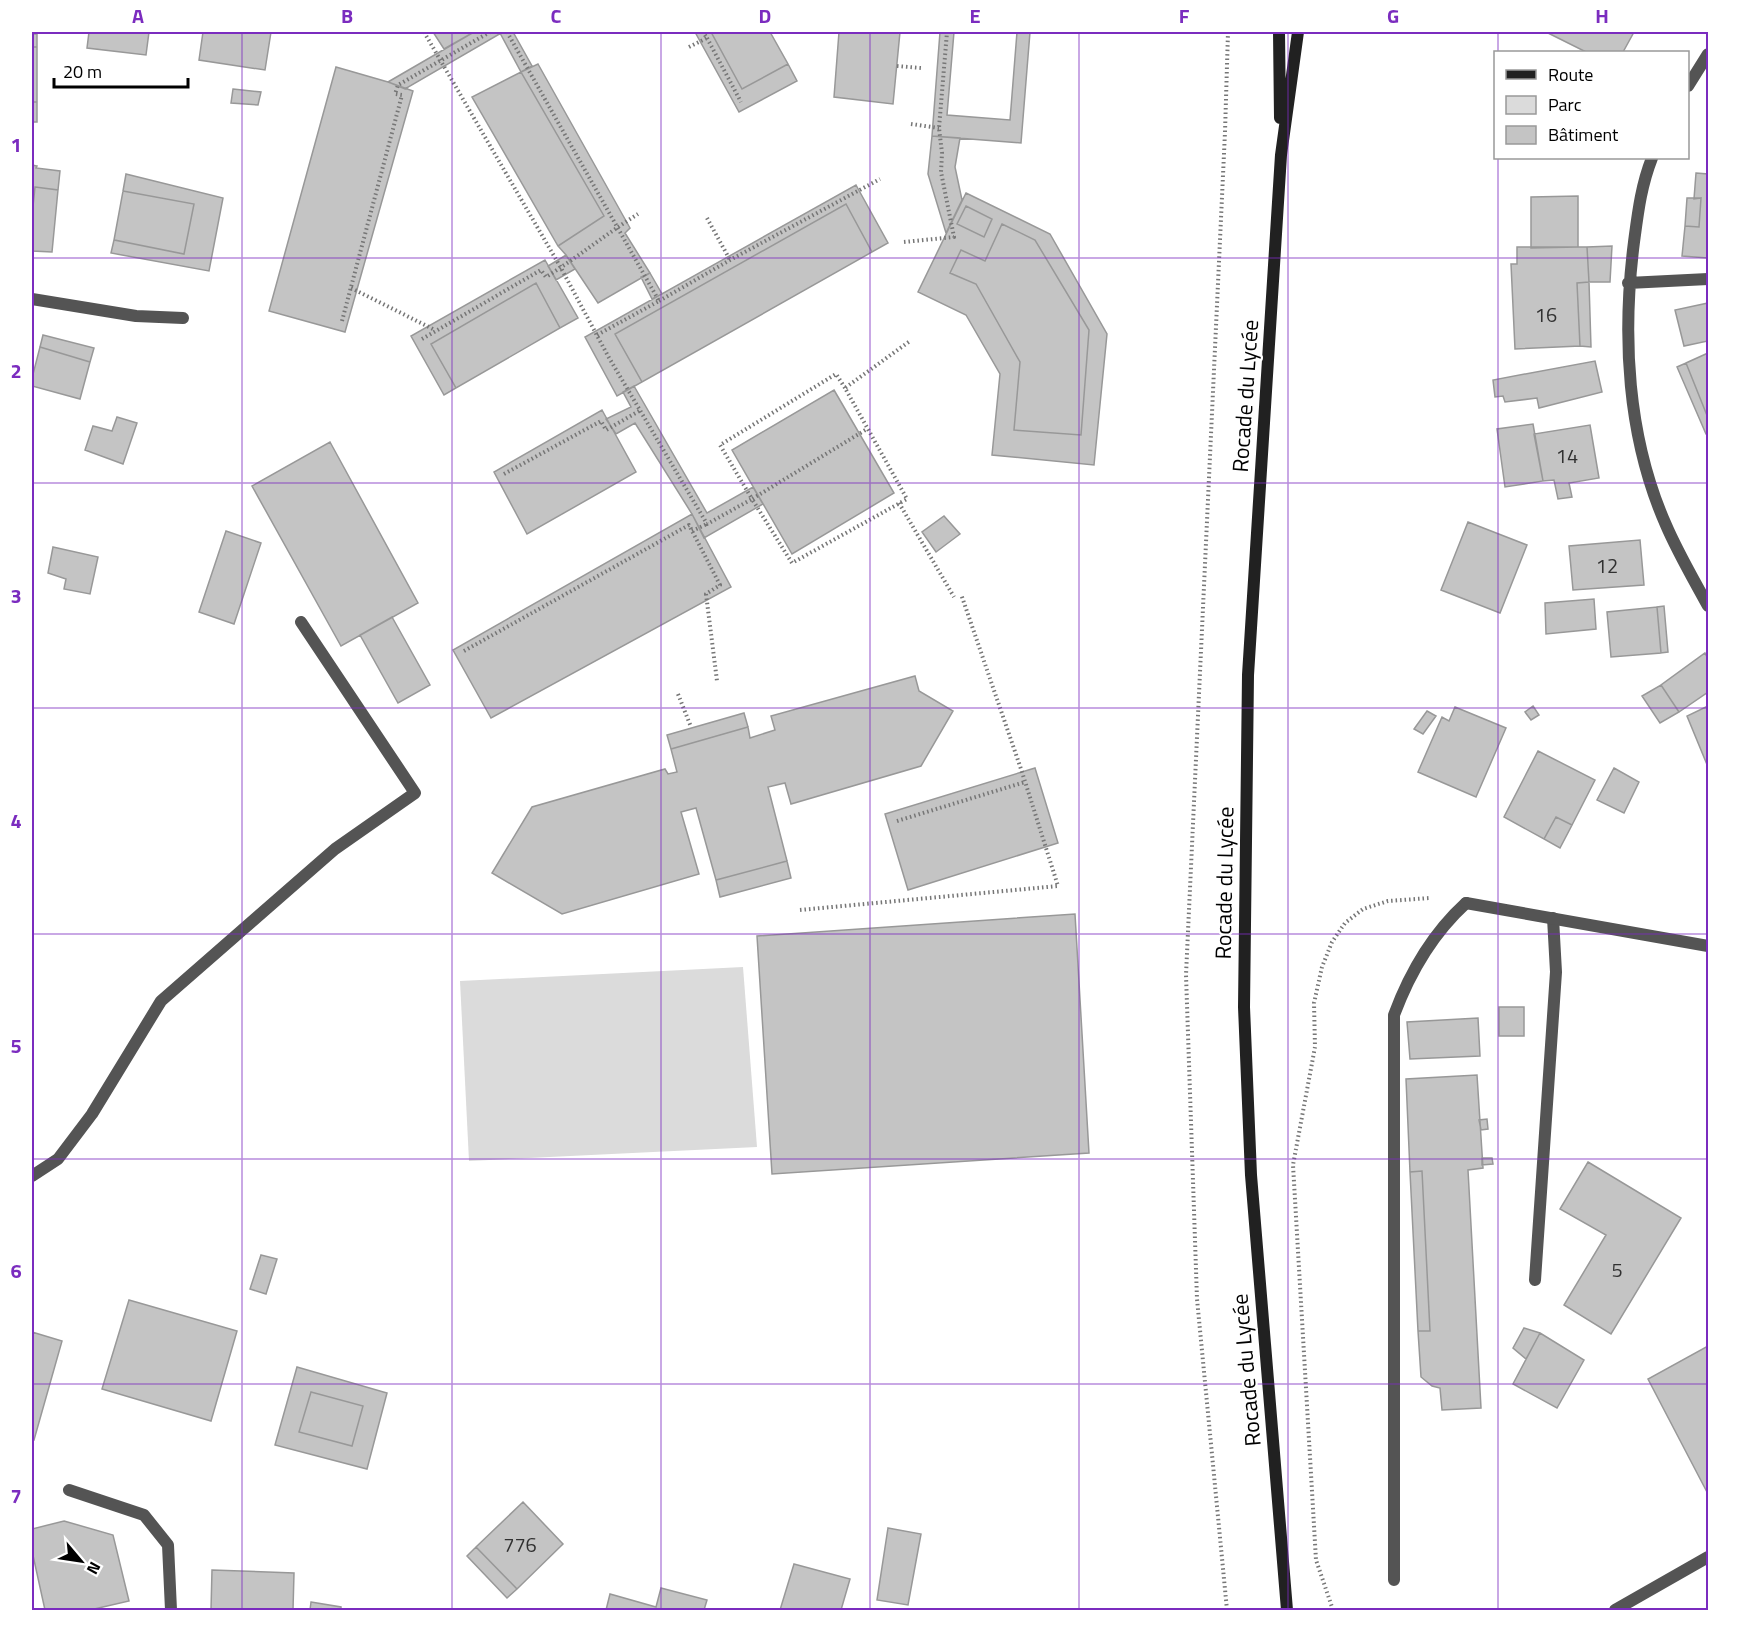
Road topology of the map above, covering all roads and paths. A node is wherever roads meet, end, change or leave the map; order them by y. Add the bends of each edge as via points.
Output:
1 (424, 32) edge
2 (490, 32) edge
3 (507, 32) edge
4 (704, 32) edge
5 (947, 32) edge
6 (1228, 32) edge
7 (1279, 32) edge
8 (1298, 32) edge
9 (707, 38) junction
10 (689, 47) dead end
11 (1708, 54) edge
12 (897, 66) dead end
13 (921, 68) dead end
14 (1689, 84) edge
15 (741, 102) dead end
16 (911, 124) dead end
17 (939, 128) junction
18 (1281, 155) junction
19 (1652, 159) edge
20 (880, 179) dead end
21 (638, 214) dead end
22 (707, 218) dead end
23 (617, 227) junction
24 (904, 242) dead end
25 (730, 260) junction
26 (561, 268) junction
27 (1708, 279) edge
28 (1628, 283) junction
29 (350, 288) junction
30 (32, 299) edge
31 (659, 301) junction
32 (183, 318) dead end
33 (342, 321) dead end
34 (436, 330) junction
35 (597, 335) junction
36 (422, 339) dead end
37 (910, 341) dead end
38 (845, 388) junction
39 (640, 410) junction
40 (867, 429) junction
41 (504, 474) dead end
42 (753, 499) junction
43 (899, 503) junction
44 (707, 524) junction
45 (692, 531) junction
46 (961, 594) dead end
47 (954, 597) dead end
48 (1708, 606) edge
49 (301, 622) dead end
50 (464, 651) dead end
51 (717, 681) dead end
52 (678, 694) dead end
53 (691, 727) dead end
54 (1025, 782) junction
55 (897, 821) dead end
56 (1466, 903) junction
57 (800, 910) dead end
58 (1553, 918) junction
59 (1708, 946) edge
60 (32, 1176) edge
61 (1535, 1280) dead end
62 (69, 1490) dead end
63 (1708, 1557) edge
64 (1394, 1580) dead end
65 (171, 1611) edge
66 (1227, 1611) edge
67 (1287, 1611) edge
68 (1333, 1611) edge
69 (1615, 1611) edge

1 - 26 path
2 - 29 path via 398,85 395,93 402,95
3 - 23 path
4 - 9 path
5 - 17 path
6 - 66 path via 1185,975 1197,1299
7 - 18 main road, Rocade du Lycée
8 - 18 main road, Rocade du Lycée
9 - 10 path
9 - 15 path
11 - 14 street
12 - 13 path
16 - 17 path
17 - 24 path via 941,172 954,237
18 - 67 main road, Rocade du Lycée via 1248,675 1244,1007 1251,1175
19 - 28 street via 1643,181
20 - 25 path
21 - 23 path
22 - 25 path
23 - 26 path
23 - 31 path
25 - 31 path
26 - 34 path via 546,277 541,270
26 - 35 path
27 - 28 street
28 - 48 street via 1630,387 1638,435 1666,525
29 - 33 path
29 - 34 path
30 - 32 street via 136,316
31 - 35 path
34 - 36 path
35 - 39 path
37 - 38 path
38 - 40 path
38 - 42 path via 836,374 720,445
39 - 41 path via 606,430 601,421
39 - 44 path
40 - 42 path
40 - 43 path via 907,499
42 - 43 path via 792,562
42 - 44 path
43 - 47 path
44 - 45 path
45 - 50 path via 689,525
45 - 51 path via 720,585 705,594
46 - 54 path
49 - 60 street via 415,793 335,849 161,1001 92,1114 58,1159
52 - 53 path
54 - 55 path
54 - 57 path via 1058,886
56 - 58 street
56 - 64 street via 1450,917 1419,960 1394,1015
56 - 68 path via 1413,898 1363,909 1345,923 1332,942 1314,1003 1315,1047 1293,1165 1316,1560
58 - 59 street
58 - 61 street via 1556,972
62 - 65 street via 144,1515 168,1545
63 - 69 street

